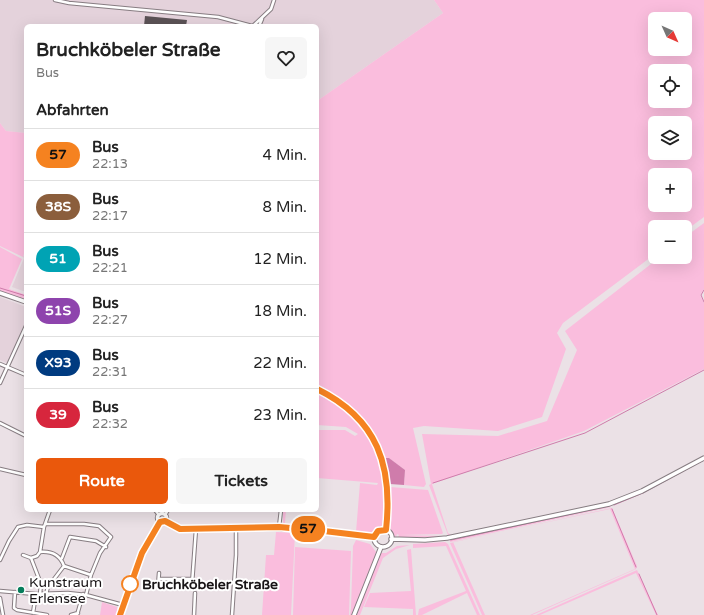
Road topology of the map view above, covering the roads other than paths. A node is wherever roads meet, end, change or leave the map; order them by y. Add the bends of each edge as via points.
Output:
1 (56, 0) edge
2 (274, 0) edge
3 (264, 17) junction
4 (239, 22) junction
5 (242, 24) edge
6 (246, 24) edge
7 (255, 24) edge
8 (260, 24) edge
9 (0, 293) edge
10 (24, 301) edge
11 (24, 330) edge
12 (0, 364) edge
13 (7, 368) junction
14 (24, 374) edge
15 (0, 382) edge
16 (319, 390) edge
17 (0, 423) edge
18 (24, 435) edge
19 (704, 458) edge
20 (0, 469) edge
21 (24, 475) edge
22 (49, 512) edge
23 (157, 512) edge
24 (167, 512) edge
25 (280, 512) edge
26 (159, 515) junction
27 (165, 515) junction
28 (165, 521) junction
29 (160, 522) junction
30 (46, 524) junction
31 (236, 527) junction
32 (279, 527) junction
33 (44, 528) junction
34 (196, 528) junction
35 (386, 530) junction
36 (374, 537) junction
37 (391, 539) junction
38 (106, 547) junction
39 (381, 547) junction
40 (40, 552) junction
41 (23, 555) dead end
42 (31, 558) junction
43 (62, 558) junction
44 (0, 560) edge
45 (64, 566) junction
46 (159, 573) dead end
47 (91, 575) junction
48 (159, 578) junction
49 (192, 579) junction
50 (192, 584) dead end
51 (158, 586) dead end
52 (0, 590) edge
53 (15, 592) junction
54 (195, 593) dead end
55 (40, 594) junction
56 (46, 594) junction
57 (85, 594) junction
58 (35, 596) junction
59 (0, 598) edge
60 (123, 605) junction
61 (33, 613) junction
62 (29, 614) edge
63 (77, 614) edge
64 (3, 615) edge
65 (47, 615) edge
66 (71, 615) edge
67 (120, 615) edge
68 (194, 615) edge
69 (232, 615) edge
70 (354, 615) edge

1 - 4 street via 218,17
2 - 3 street
3 - 7 street
3 - 8 street
4 - 5 street
4 - 6 street
9 - 10 main road
11 - 13 street
12 - 13 street
13 - 14 street
13 - 15 street
16 - 35 main road via 338,401 356,417 368,431 382,458 388,483
17 - 18 street
19 - 37 main road via 642,491 609,504 447,538
20 - 21 street
22 - 30 street
23 - 26 street
24 - 27 street
25 - 32 street
26 - 27 main road
26 - 29 main road
27 - 28 main road
28 - 29 main road
28 - 34 main road via 180,529
29 - 60 main road via 144,548
30 - 33 street
30 - 38 street via 99,526 111,537
31 - 32 main road
31 - 34 main road
31 - 69 street
32 - 36 main road
33 - 40 street
33 - 44 street via 27,525 18,527
34 - 49 street
35 - 36 main road via 378,531
35 - 37 main road
36 - 39 main road via 375,542
37 - 39 main road via 389,544
38 - 43 street via 96,541 70,537
38 - 47 street via 100,553
39 - 70 main road
40 - 42 street
40 - 43 street via 49,552
41 - 42 street
42 - 55 street via 41,584
43 - 45 street
45 - 47 street
45 - 56 street via 48,587
46 - 48 street
47 - 57 street
48 - 49 street
48 - 51 street
49 - 50 street
52 - 53 street
53 - 58 street
53 - 62 street via 14,608
54 - 68 street
55 - 56 street
55 - 58 street
56 - 57 street
57 - 60 street
57 - 63 street
58 - 61 street
59 - 64 street
60 - 67 main road
61 - 62 street
61 - 65 street
63 - 66 street

